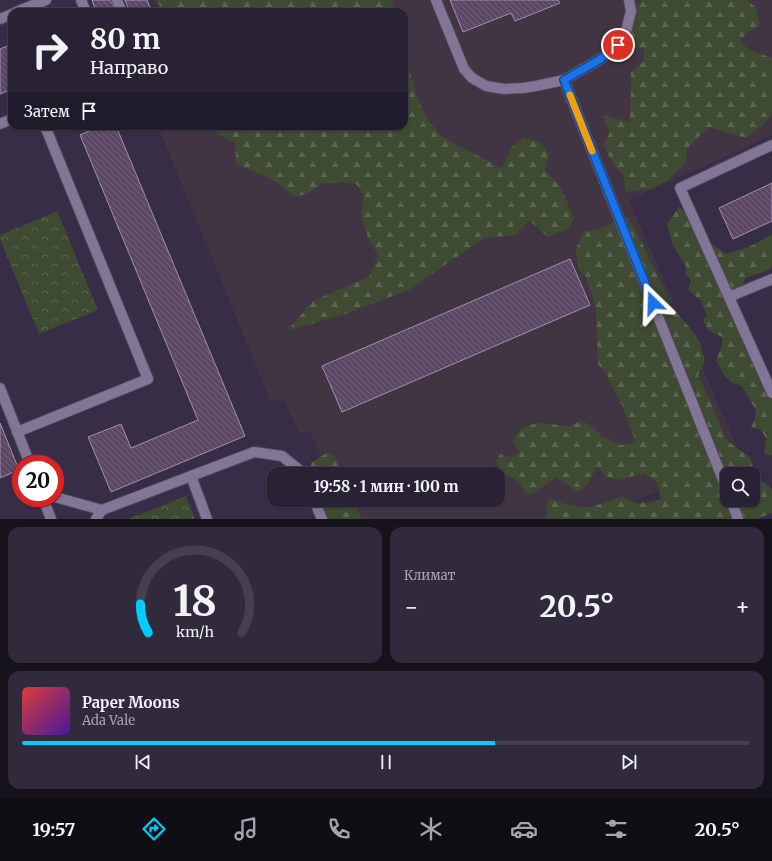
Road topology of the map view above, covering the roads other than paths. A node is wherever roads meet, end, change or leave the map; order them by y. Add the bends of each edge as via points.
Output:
1 (46, 0) edge
2 (436, 0) edge
3 (629, 0) edge
4 (26, 8) edge
5 (564, 80) junction
6 (47, 130) edge
7 (772, 145) edge
8 (772, 279) edge
9 (729, 297) junction
10 (0, 388) edge
11 (772, 393) edge
12 (17, 432) junction
13 (26, 455) edge
14 (296, 467) edge
15 (720, 472) edge
16 (191, 476) junction
17 (64, 499) edge
18 (46, 507) edge
19 (317, 507) edge
20 (734, 507) edge
21 (102, 510) junction
22 (51, 519) edge
23 (96, 519) edge
24 (207, 519) edge
25 (322, 519) edge
26 (738, 519) edge

1 - 4 lane
2 - 5 lane via 464,69 472,78 486,86 504,88 523,88
3 - 5 lane via 631,10 627,28 618,45 599,60
5 - 15 lane
6 - 12 lane via 148,379
7 - 9 lane via 680,188
8 - 9 lane
9 - 11 lane
10 - 12 lane
12 - 13 lane
14 - 16 lane via 282,456 254,452
16 - 21 lane
16 - 24 lane
17 - 21 lane
18 - 22 lane
19 - 25 lane
20 - 26 lane
21 - 23 lane

